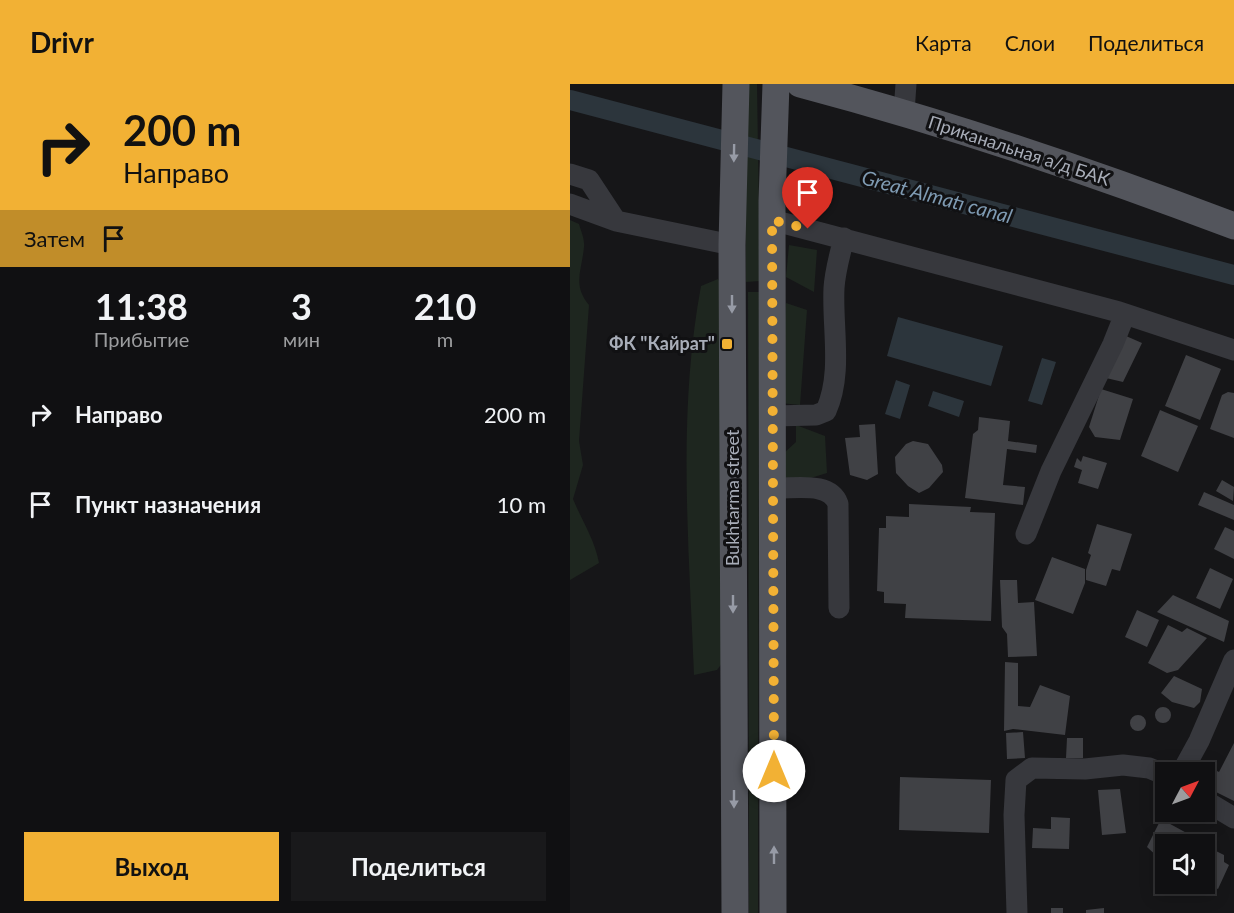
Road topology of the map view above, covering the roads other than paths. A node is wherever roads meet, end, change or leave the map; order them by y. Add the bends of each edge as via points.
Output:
1 (776, 84) edge
2 (800, 84) edge
3 (906, 84) edge
4 (736, 89) edge
5 (904, 112) junction
6 (570, 174) edge
7 (570, 204) edge
8 (772, 210) junction
9 (616, 221) junction
10 (1234, 226) edge
11 (844, 238) junction
12 (732, 245) junction
13 (1125, 314) junction
14 (1234, 350) edge
15 (773, 416) junction
16 (774, 488) junction
17 (1026, 534) dead end
18 (838, 608) dead end
19 (1234, 660) edge
20 (1187, 762) edge
21 (1155, 770) edge
22 (1215, 807) edge
23 (1234, 818) edge
24 (735, 913) edge
25 (773, 913) edge
26 (1017, 913) edge

1 - 8 main road
2 - 5 main road, Приканальная а/д БАК
3 - 5 street
4 -> 12 main road, Bukhtarma street
5 - 10 main road, Приканальная а/д БАК via 1142,191
6 - 9 street via 588,180
7 - 9 street
8 - 11 street
8 - 15 main road
9 - 12 street
11 - 13 street
11 - 15 street via 834,286 832,399 826,411 816,415
12 -> 24 main road, Bukhtarma street
13 - 14 street
13 - 17 street via 1051,471
15 - 16 main road
16 - 18 street via 826,489 835,495
25 -> 16 main road
19 - 20 street
21 - 26 street via 1123,765 1032,768 1016,780
22 - 23 street

